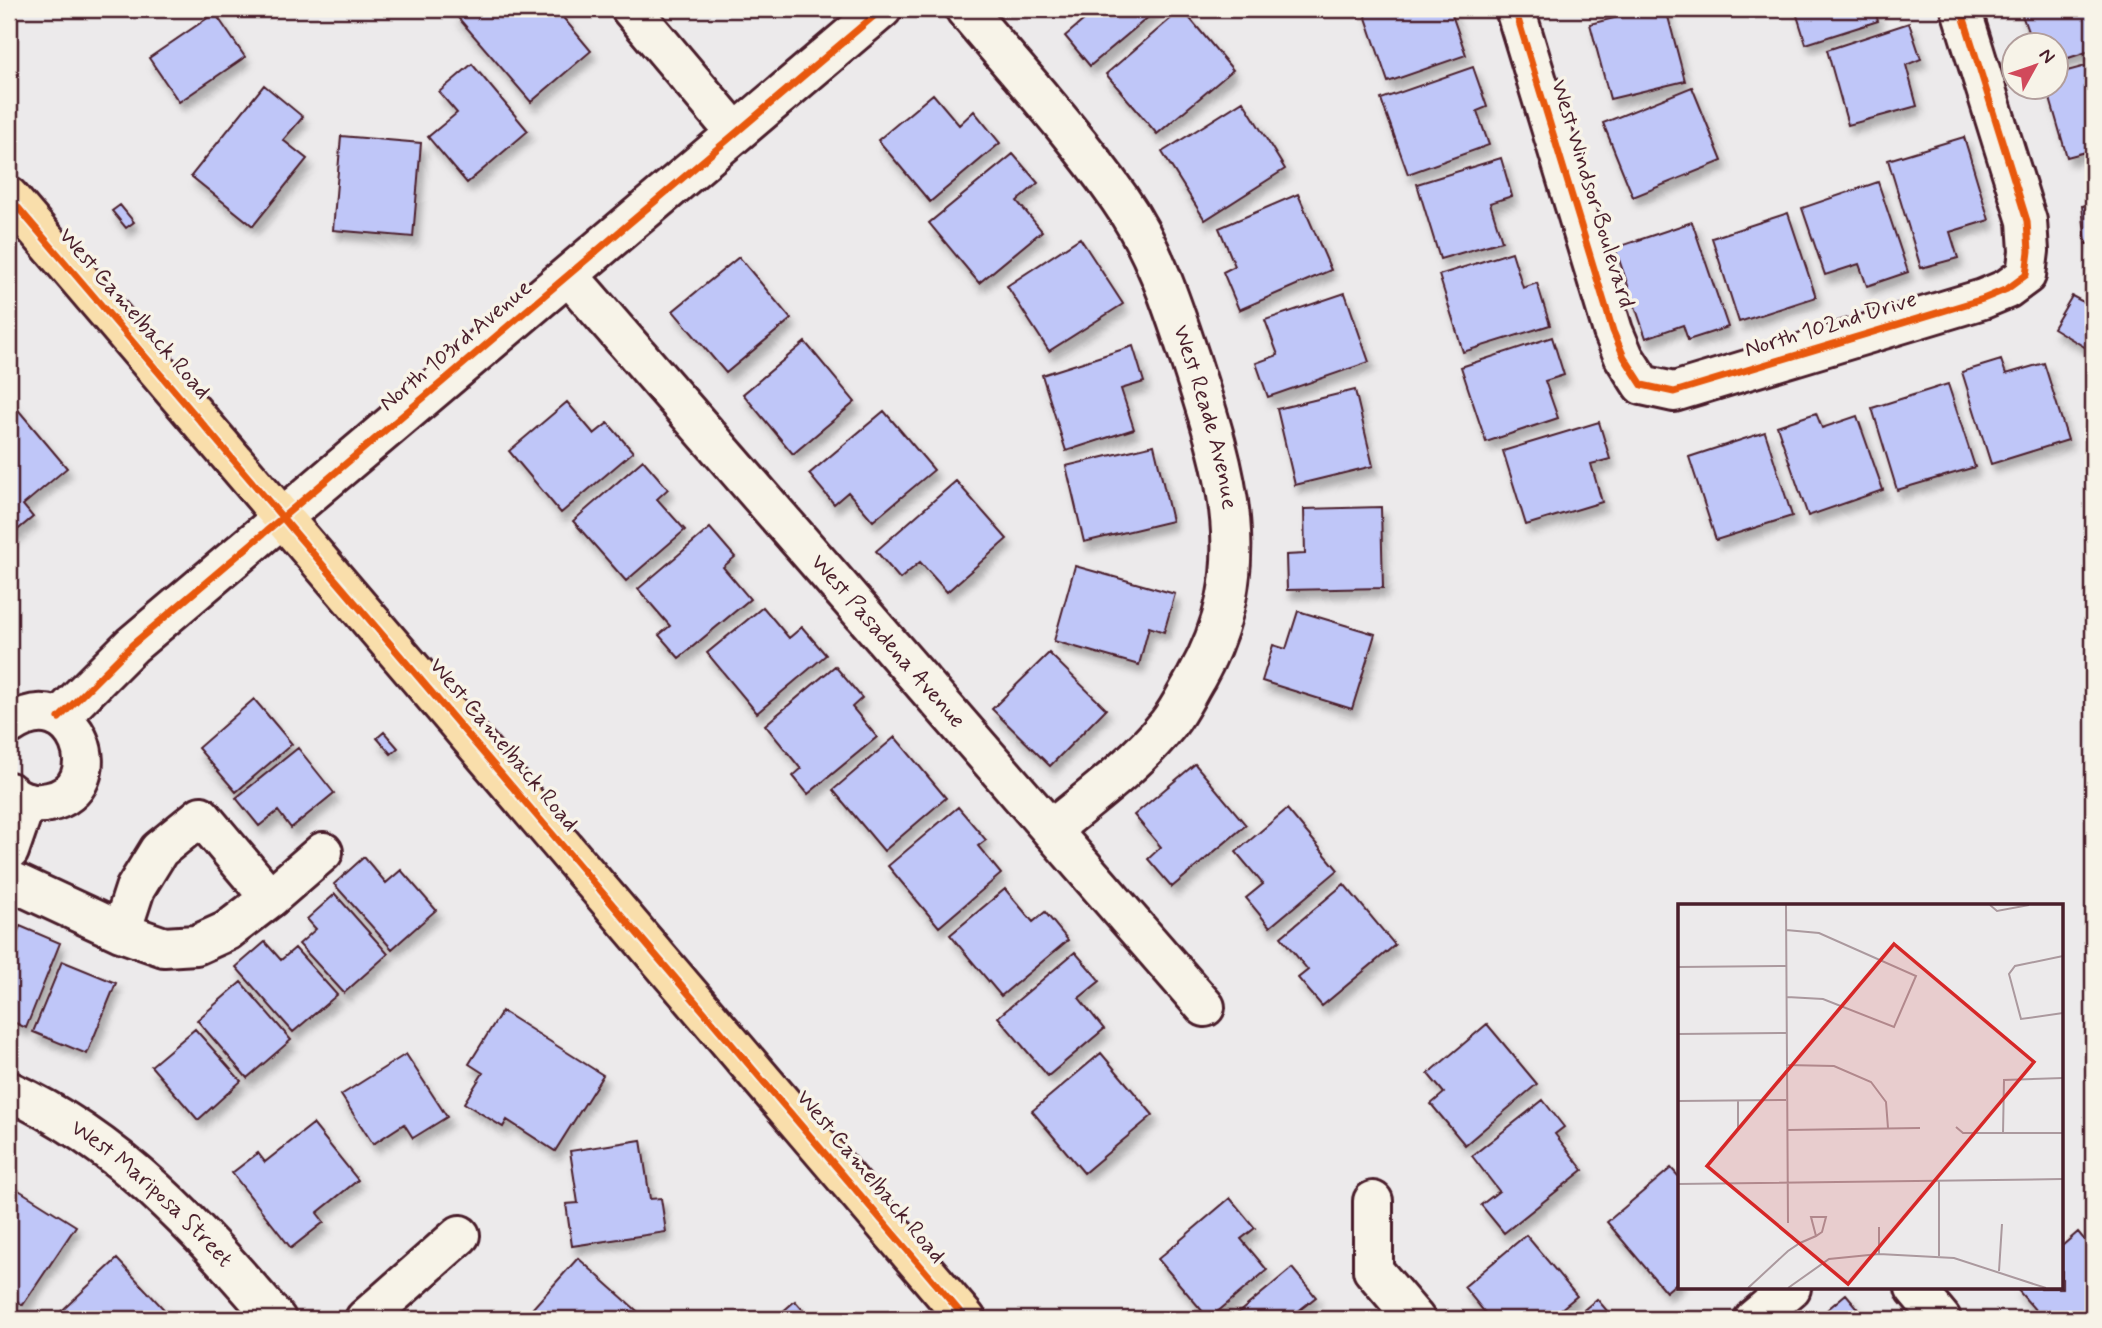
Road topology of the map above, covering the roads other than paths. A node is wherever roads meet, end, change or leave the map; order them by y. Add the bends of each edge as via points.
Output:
1 (631, 9) edge
2 (882, 9) edge
3 (965, 9) edge
4 (1516, 9) edge
5 (1961, 9) edge
6 (735, 132) junction
7 (9, 197) edge
8 (569, 276) junction
9 (1642, 385) joint
10 (283, 517) junction
11 (59, 718) junction
12 (9, 725) edge
13 (18, 797) edge
14 (1051, 830) junction
15 (9, 851) edge
16 (323, 852) dead end
17 (9, 880) edge
18 (270, 898) junction
19 (121, 932) junction
20 (1205, 1007) dead end
21 (9, 1091) edge
22 (1373, 1201) dead end
23 (460, 1235) dead end
24 (1789, 1290) edge
25 (1916, 1290) edge
26 (276, 1319) edge
27 (365, 1319) edge
28 (967, 1319) edge
29 (1415, 1319) edge
30 (1754, 1319) edge
31 (1941, 1319) edge

1 - 6 street
2 - 6 street, North 103rd Avenue
3 - 14 street, West Reade Avenue via 1066,129 1143,238 1165,286 1202,396 1231,517 1232,566 1223,618 1207,659 1169,723 1125,768
4 - 9 street, West Windsor Boulevard via 1613,331
5 - 9 street, North 102nd Drive via 2027,221 2026,275 1983,299 1674,392
6 - 8 street, North 103rd Avenue
7 - 10 main road, West Camelback Road
8 - 10 street, North 103rd Avenue
8 - 14 street, West Pasadena Avenue
10 - 11 street, North 103rd Avenue via 132,645
10 - 28 main road, West Camelback Road
11 - 12 street via 32,713
11 - 13 street via 80,739 83,761 78,782 55,801
13 - 15 street
14 - 20 street, West Pasadena Avenue
16 - 18 street
17 - 19 street
18 - 19 street via 227,932 196,945 164,947
18 - 19 street via 201,816 159,849 135,889
21 - 26 street, West Mariposa Street via 81,1130 121,1160 210,1242
22 - 29 street via 1373,1269
23 - 27 street
24 - 30 street
25 - 31 street

